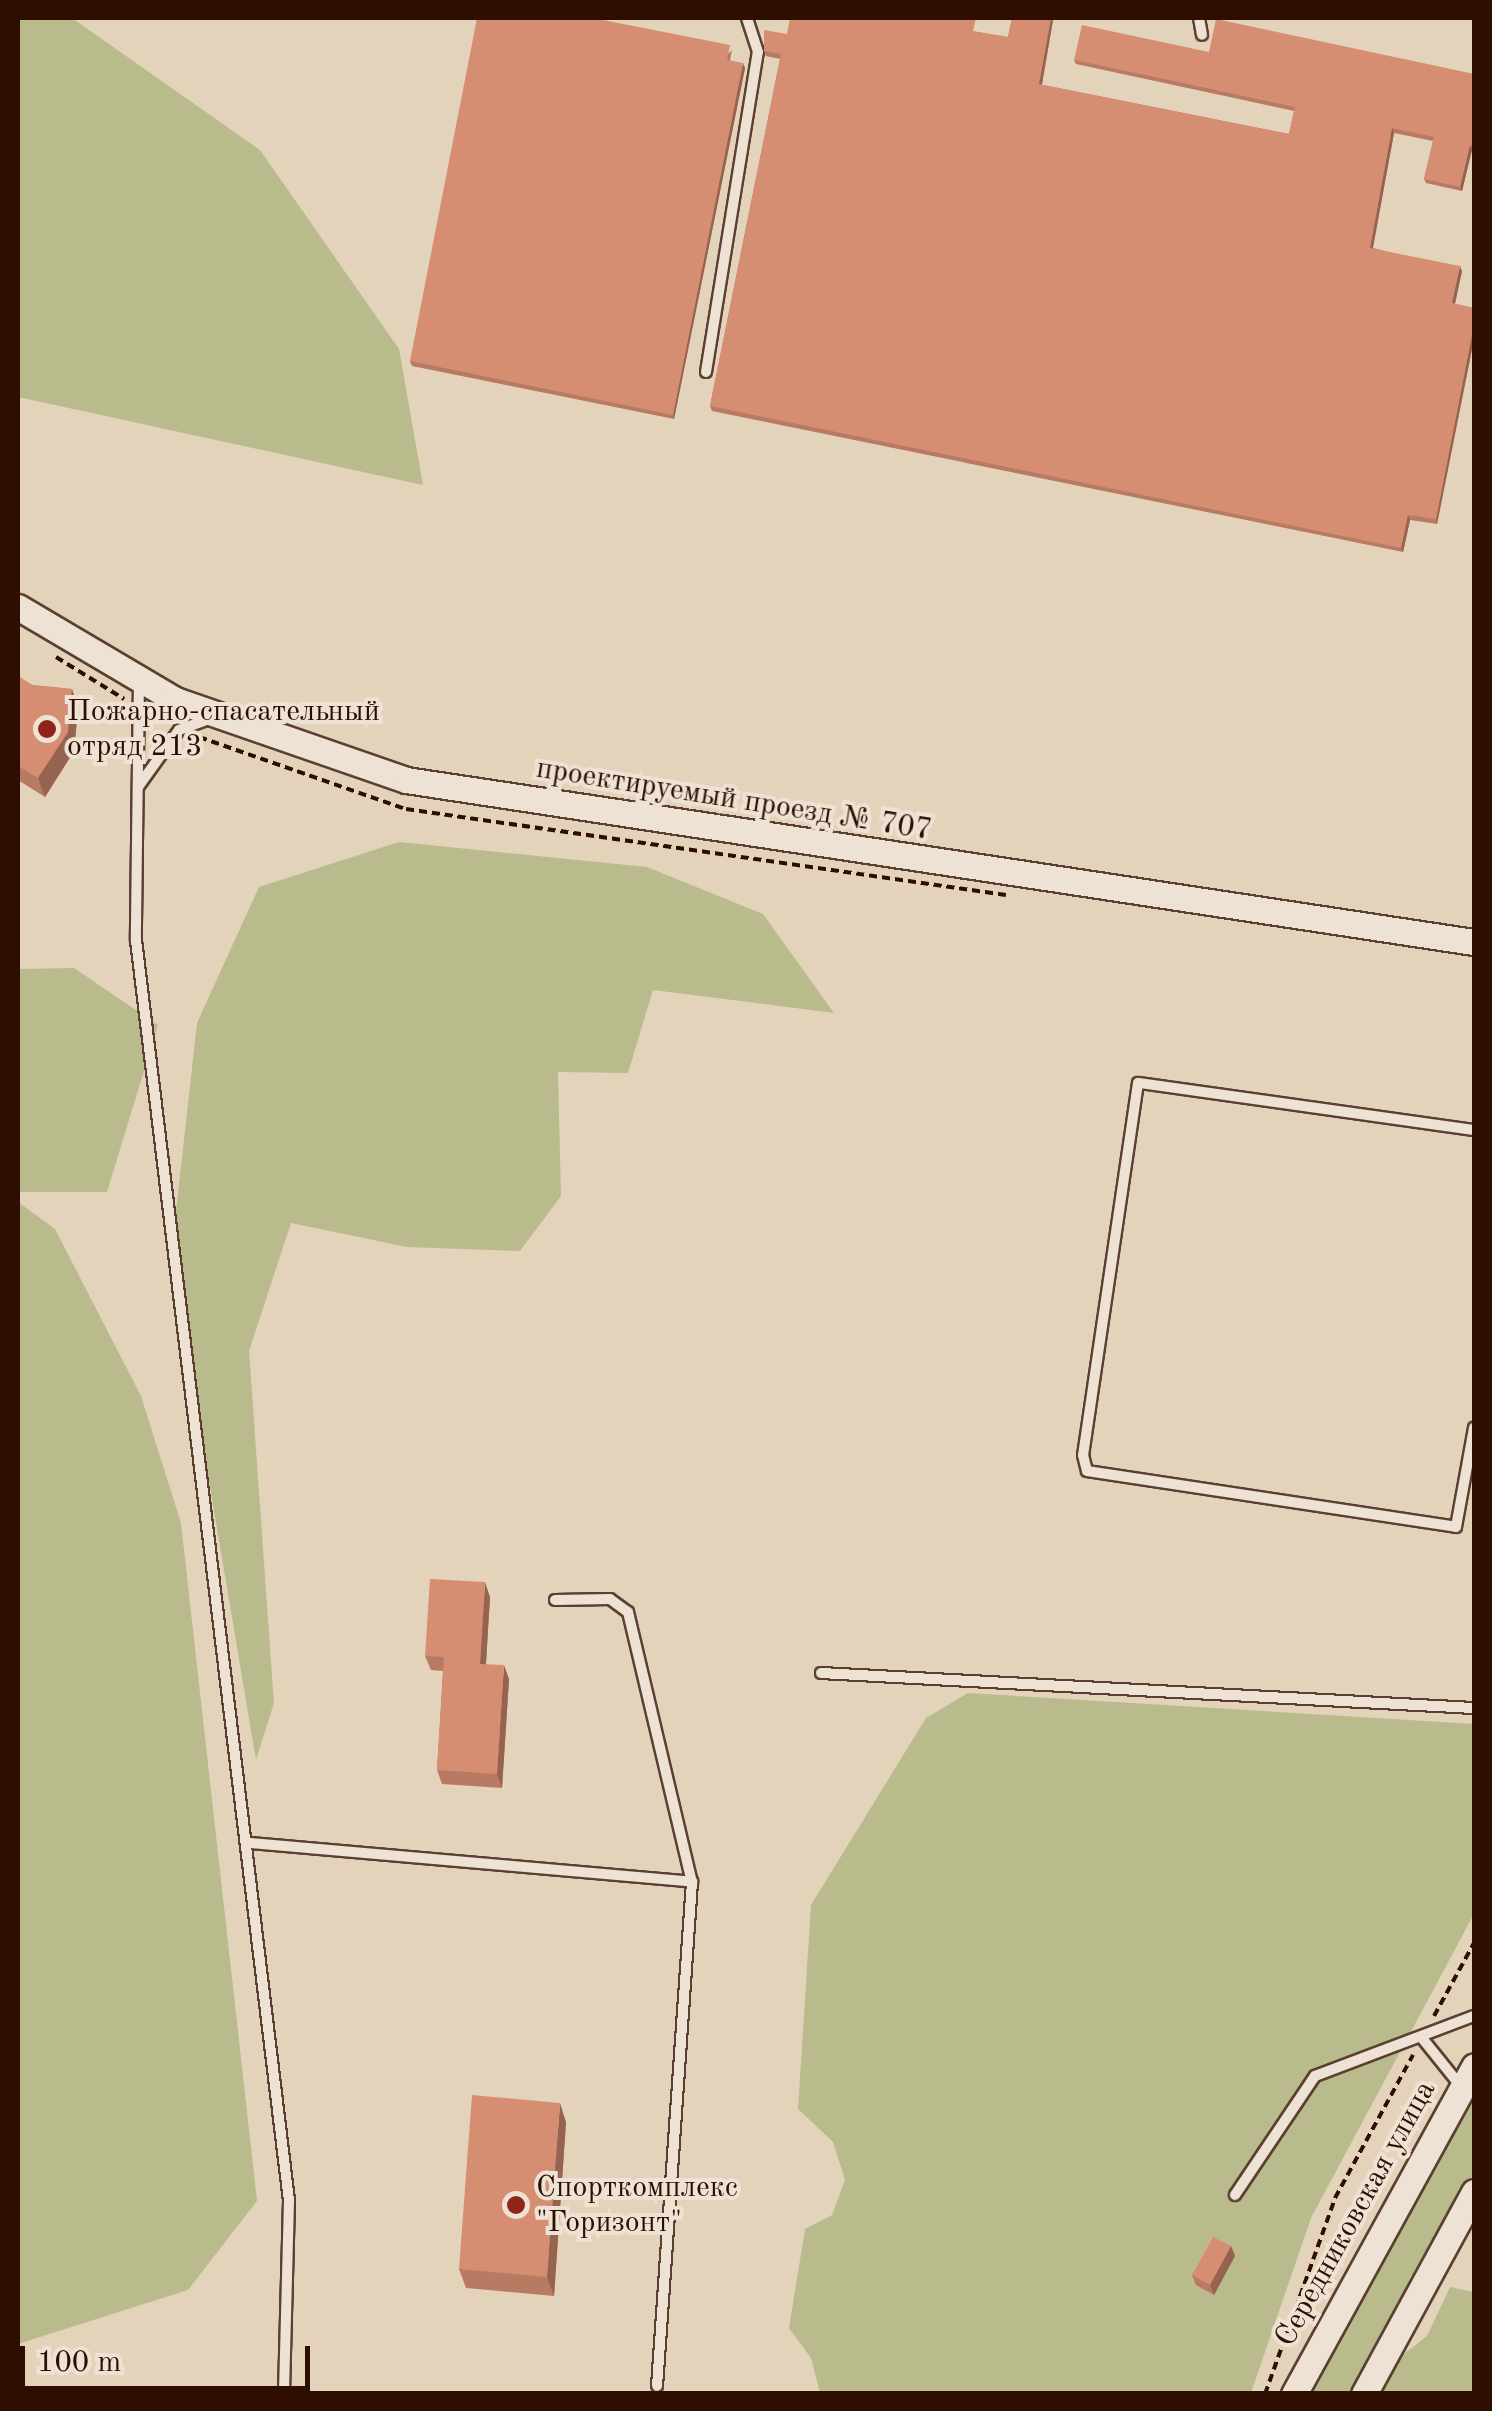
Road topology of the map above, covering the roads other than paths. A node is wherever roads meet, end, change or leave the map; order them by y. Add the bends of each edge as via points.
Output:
1 (747, 18) edge
2 (1199, 18) edge
3 (1202, 35) dead end
4 (706, 372) dead end
5 (18, 607) edge
6 (139, 678) junction
7 (219, 715) junction
8 (138, 788) junction
9 (1474, 942) edge
10 (1474, 1130) edge
11 (1474, 1428) edge
12 (555, 1600) dead end
13 (821, 1673) dead end
14 (1474, 1708) edge
15 (250, 1843) junction
16 (692, 1882) junction
17 (1474, 2016) edge
18 (1422, 2038) junction
19 (1468, 2077) edge
20 (1474, 2192) edge
21 (1235, 2195) dead end
22 (657, 2386) dead end
23 (284, 2394) edge
24 (1294, 2394) edge
25 (1364, 2394) edge

1 - 4 lane via 758,52
2 - 3 lane
5 - 6 street, проектируемый проезд № 707
6 - 7 street, проектируемый проезд № 707
6 - 8 lane
7 - 8 lane via 180,730
7 - 9 street, проектируемый проезд № 707 via 406,780
8 - 15 lane via 141,1004
10 - 11 lane via 1138,1083 1082,1455 1088,1471 1456,1527
12 - 16 lane via 610,1599 628,1612
13 - 14 lane
15 - 16 lane
15 - 23 lane via 290,2200
16 - 22 lane
17 - 18 lane
18 - 19 lane
18 - 21 lane via 1315,2076
19 - 24 street, Середниковская улица
20 - 25 street

